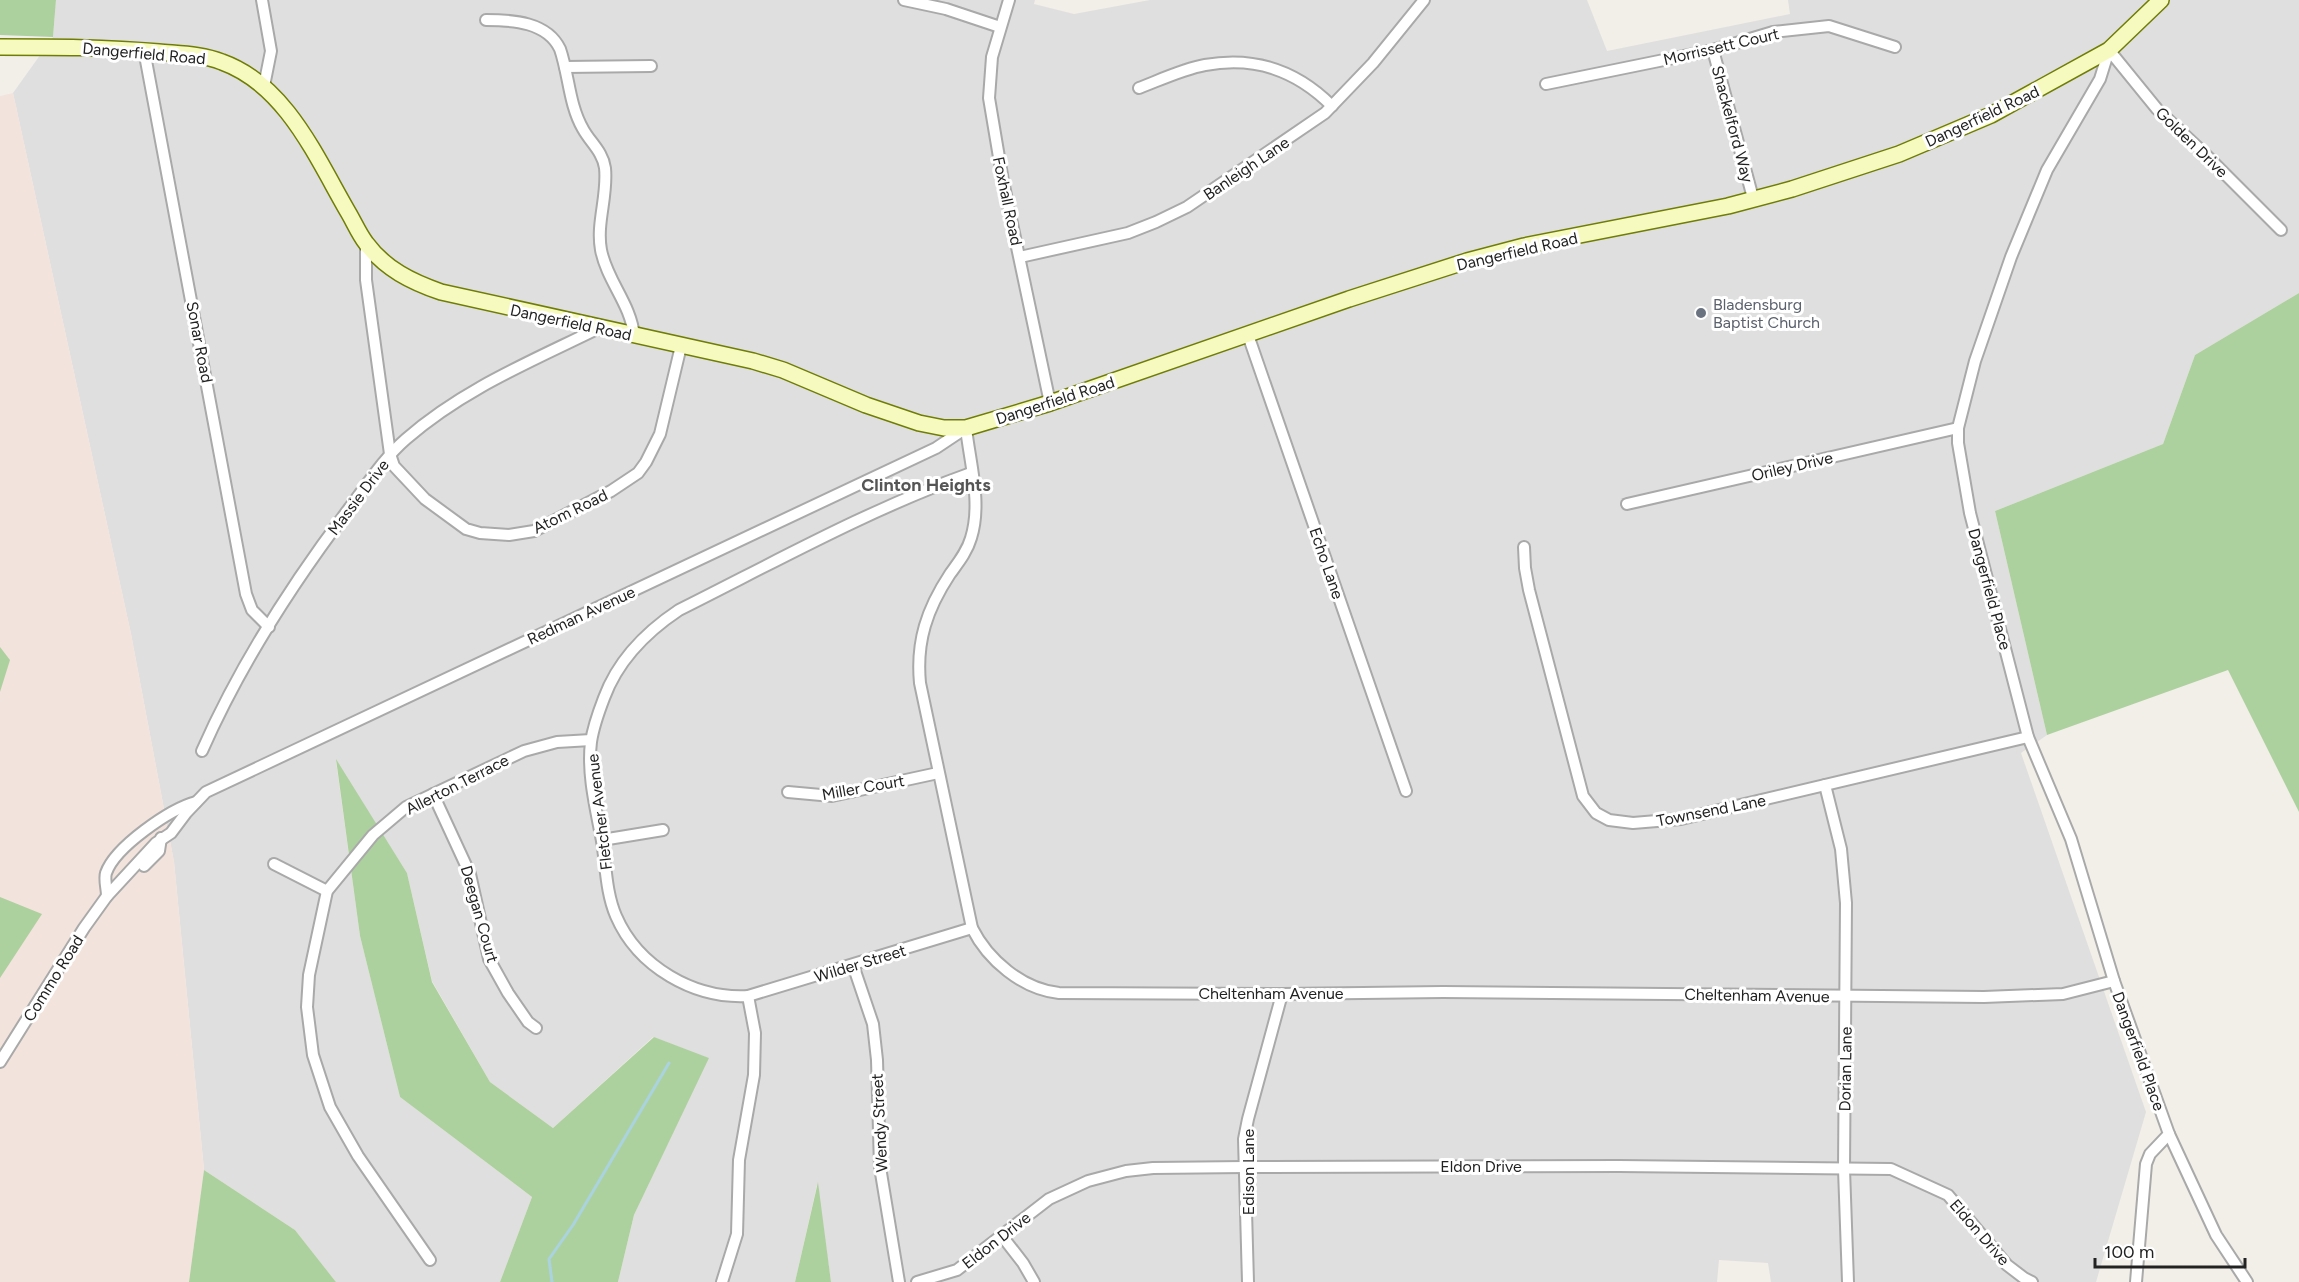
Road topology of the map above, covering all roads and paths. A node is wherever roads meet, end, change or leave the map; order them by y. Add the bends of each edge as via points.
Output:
1 (262, 0) edge
2 (904, 0) edge
3 (1009, 0) edge
4 (1424, 0) edge
5 (2162, 0) edge
6 (486, 20) dead end
7 (1000, 27) junction
8 (0, 47) edge
9 (1895, 47) dead end
10 (144, 50) junction
11 (1713, 50) junction
12 (2109, 50) junction
13 (651, 66) dead end
14 (565, 67) junction
15 (1546, 84) dead end
16 (264, 86) junction
17 (1139, 88) dead end
18 (1332, 106) junction
19 (1753, 198) junction
20 (2281, 230) dead end
21 (366, 244) junction
22 (1020, 257) junction
23 (599, 328) junction
24 (1248, 335) junction
25 (634, 336) junction
26 (681, 346) junction
27 (1050, 403) junction
28 (966, 428) junction
29 (1958, 428) junction
30 (390, 454) junction
31 (971, 473) junction
32 (1627, 504) dead end
33 (1524, 547) dead end
34 (269, 627) junction
35 (2028, 736) junction
36 (591, 740) junction
37 (202, 751) dead end
38 (938, 773) junction
39 (1825, 785) junction
40 (1406, 791) dead end
41 (788, 792) dead end
42 (434, 794) junction
43 (196, 802) junction
44 (663, 830) dead end
45 (602, 840) junction
46 (274, 864) dead end
47 (327, 891) junction
48 (107, 896) junction
49 (972, 928) junction
50 (853, 965) junction
51 (2114, 981) junction
52 (1282, 994) junction
53 (748, 996) junction
54 (1846, 996) junction
55 (536, 1028) dead end
56 (0, 1062) edge
57 (2169, 1134) junction
58 (1245, 1167) junction
59 (1844, 1169) junction
60 (1002, 1236) junction
61 (430, 1260) dead end
62 (722, 1282) edge
63 (899, 1282) edge
64 (917, 1282) edge
65 (1034, 1282) edge
66 (1248, 1282) edge
67 (1848, 1282) edge
68 (2032, 1282) edge
69 (2136, 1282) edge
70 (2247, 1282) edge

1 - 16 street via 271,51
2 - 7 street
3 - 7 street, Foxhall Road
4 - 18 street, Banleigh Lane
5 - 12 street, Dangerfield Road
6 - 14 street via 526,24 548,33 557,42
7 - 22 street, Foxhall Road via 992,57 989,98
8 - 10 street, Dangerfield Road
9 - 11 street, Morrissett Court via 1829,26 1773,32
10 - 16 street, Dangerfield Road via 213,58
10 - 34 street, Sonar Road via 246,594 252,610
11 - 15 street, Morrissett Court
11 - 19 street, Shackelford Way
12 - 19 street, Dangerfield Road via 1991,115 1921,145 1792,189
12 - 20 street, Golden Drive via 2157,109
12 - 29 street, Dangerfield Place via 2100,79 2047,170 2011,256 1986,326
13 - 14 street
14 - 25 street via 580,123 604,162 602,252 631,318
16 - 21 street, Dangerfield Road via 306,139
17 - 18 street via 1203,65 1238,62 1258,64 1300,79
18 - 22 street, Banleigh Lane via 1313,123 1177,213 1128,232
19 - 24 street, Dangerfield Road via 1467,261
21 - 23 street, Dangerfield Road via 393,269 424,286
21 - 30 street, Atom Road via 366,280
22 - 27 street, Foxhall Road
23 - 25 street, Dangerfield Road
23 - 30 street, Massie Drive via 491,380
24 - 27 street, Dangerfield Road
24 - 40 street, Echo Lane
25 - 26 street, Dangerfield Road
26 - 28 street, Dangerfield Road via 783,370 919,423
26 - 30 street, Atom Road via 660,434 638,473 611,492 534,531 509,535 466,529 425,499 394,466
27 - 28 street, Dangerfield Road
28 - 31 street, Cheltenham Avenue
28 - 43 street, Redman Avenue via 936,448 218,785
29 - 32 street, Oriley Drive
29 - 35 street, Dangerfield Place via 1970,513
30 - 34 street, Massie Drive via 329,535
31 - 36 street, Fletcher Avenue via 834,533 661,622 614,675
31 - 38 street, Cheltenham Avenue via 976,508 971,540 937,595 919,645 920,683
33 - 39 street, Townsend Lane via 1529,590 1583,796 1596,813 1624,823 1682,819
34 - 37 street, Massie Drive via 239,676
35 - 39 street, Townsend Lane
35 - 51 street, Dangerfield Place via 2071,839
36 - 42 street, Allerton Terrace via 557,742 524,751
36 - 45 street, Fletcher Avenue via 593,787
38 - 41 street, Miller Court via 832,796
38 - 49 street, Cheltenham Avenue
39 - 54 street, Dorian Lane via 1844,869
42 - 47 street, Allerton Terrace via 406,807 372,835
42 - 55 street, Deegan Court via 470,874 489,959 508,993
43 - 48 street, Commo Road via 171,833 162,838 159,851 126,884
43 - 48 street via 183,805 148,826 143,840 106,873
44 - 45 street
45 - 53 street, Fletcher Avenue via 616,916 647,960 695,988
46 - 47 street
47 - 61 street, Allerton Terrace via 309,975 313,1055 330,1107 358,1156
48 - 56 street, Commo Road
49 - 50 street, Wilder Street
49 - 52 street, Cheltenham Avenue via 996,961 1045,991
50 - 53 street, Wilder Street
50 - 63 street, Wendy Street via 873,1024 880,1167
51 - 54 street, Cheltenham Avenue via 2055,995
51 - 57 street, Dangerfield Place
52 - 54 street, Cheltenham Avenue
52 - 58 street, Edison Lane via 1248,1119
53 - 62 street via 755,1033 754,1075 739,1160 737,1234
54 - 59 street, Dorian Lane
57 - 69 street via 2146,1164
57 - 70 street, Dangerfield Place via 2216,1235
58 - 59 street, Eldon Drive
58 - 60 street, Eldon Drive via 1139,1169 1103,1176 1049,1199
58 - 66 street, Edison Lane
59 - 67 street, Dorian Lane
59 - 68 street, Eldon Drive via 1891,1169 1948,1195 2007,1265
60 - 64 street, Eldon Drive via 957,1270
60 - 65 street

